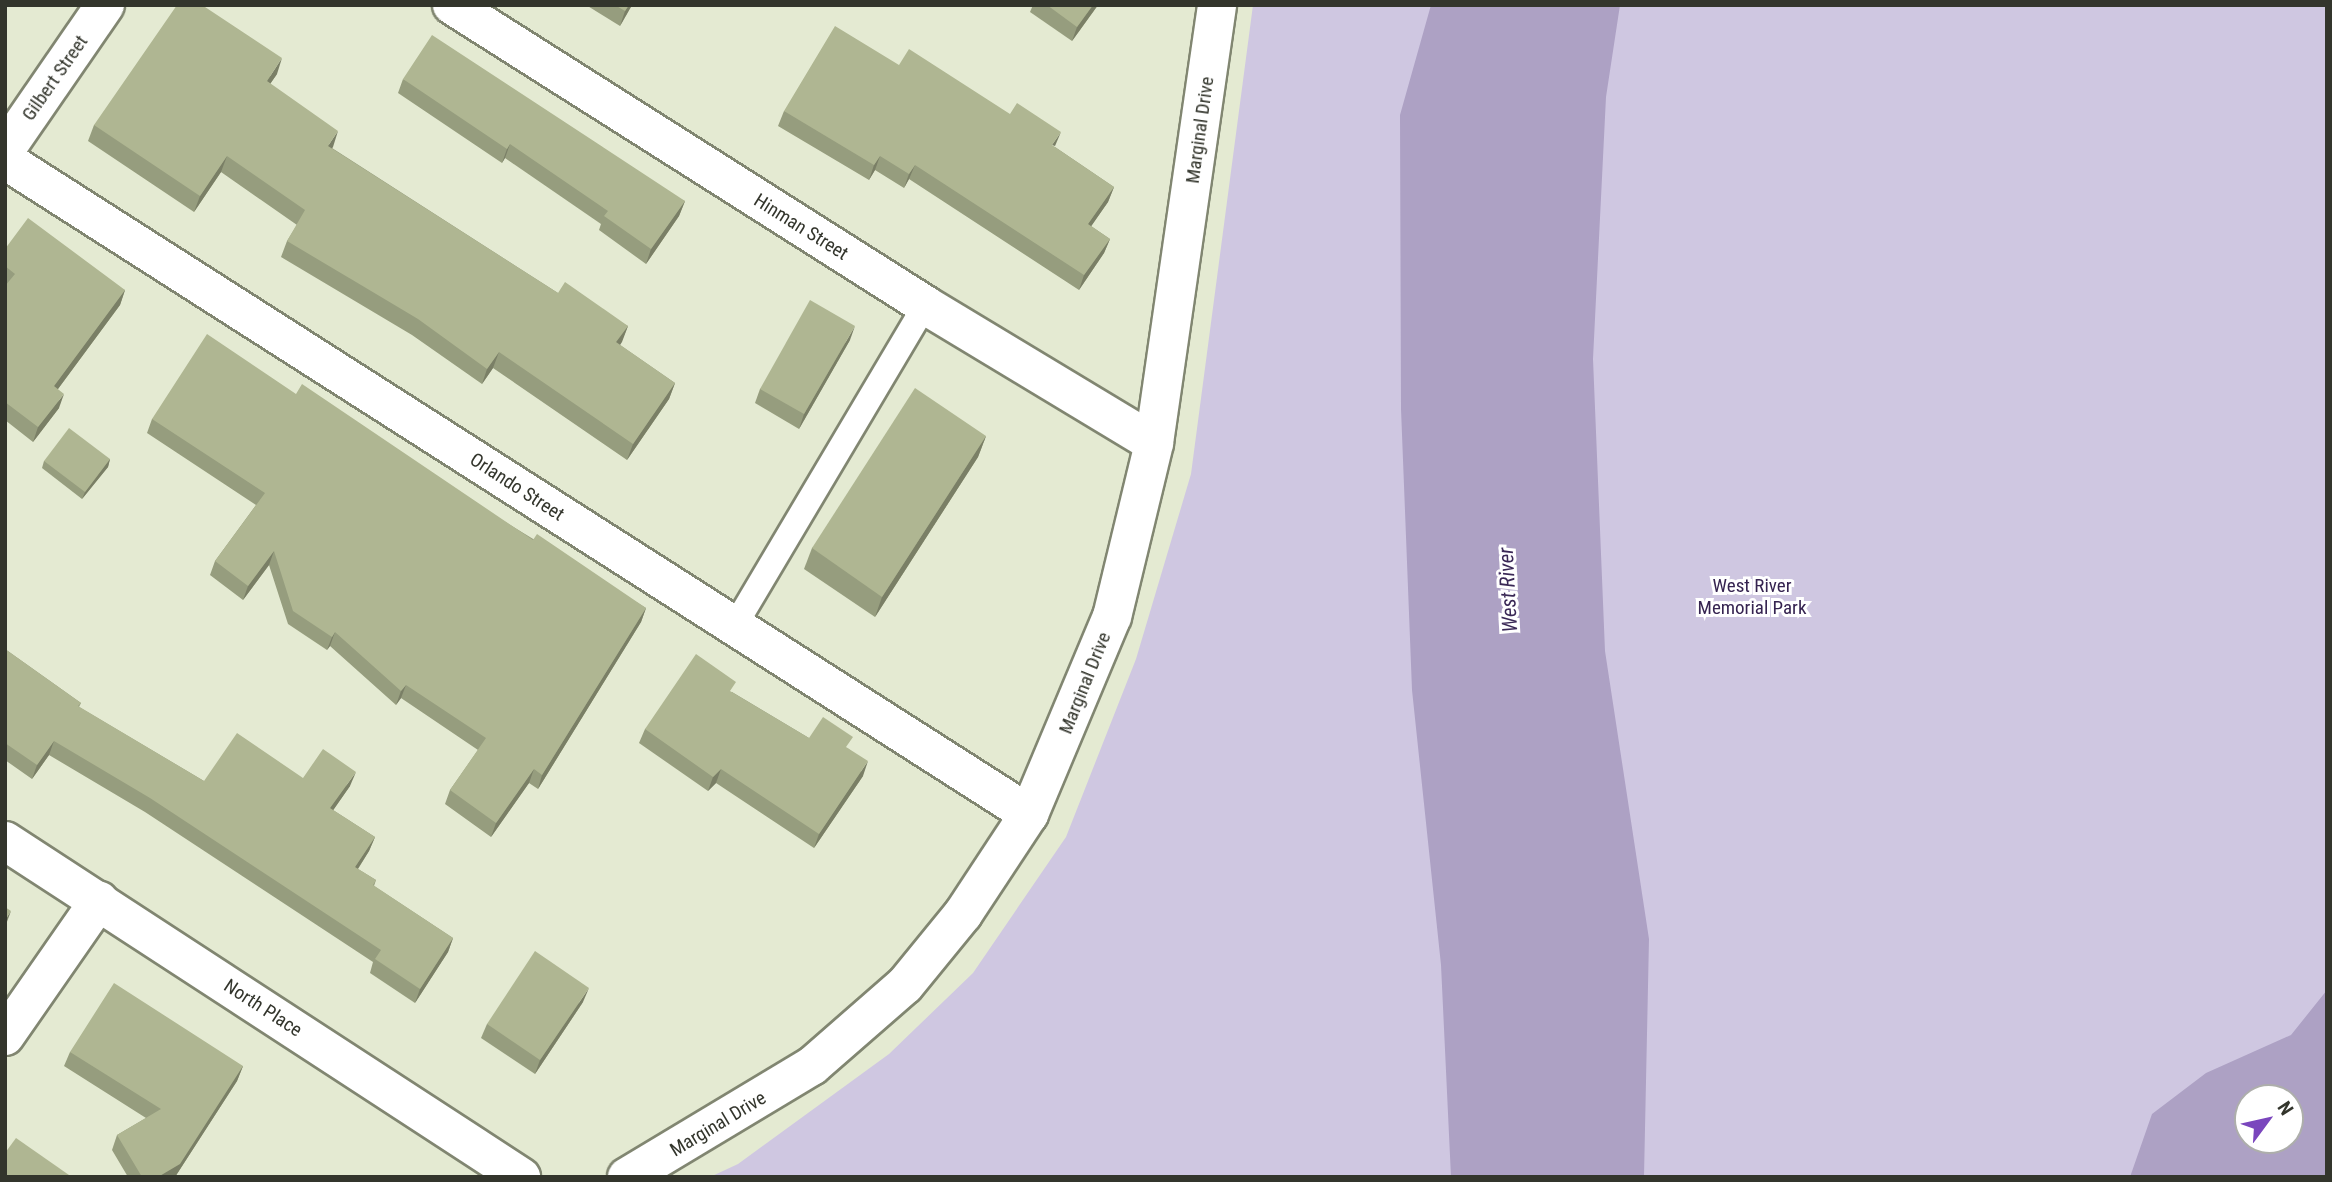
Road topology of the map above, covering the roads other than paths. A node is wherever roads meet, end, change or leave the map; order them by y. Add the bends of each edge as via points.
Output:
1 (105, 5) edge
2 (452, 5) edge
3 (1217, 5) edge
4 (5, 150) edge
5 (5, 160) edge
6 (925, 305) junction
7 (1154, 443) junction
8 (734, 627) junction
9 (1029, 814) junction
10 (5, 841) edge
11 (99, 901) junction
12 (5, 1036) edge
13 (521, 1177) edge
14 (627, 1177) edge

1 - 4 street, Gilbert Street
2 - 6 street, Hinman Street
3 - 7 street, Marginal Drive
5 - 8 street, Orlando Street
6 - 7 street, Hinman Street
6 - 8 lane
7 - 9 street, Marginal Drive via 1112,617
8 - 9 street, Orlando Street
9 - 14 street, Marginal Drive via 963,914 905,985 812,1066
10 - 11 street, North Place
11 - 12 street
11 - 13 street, North Place

